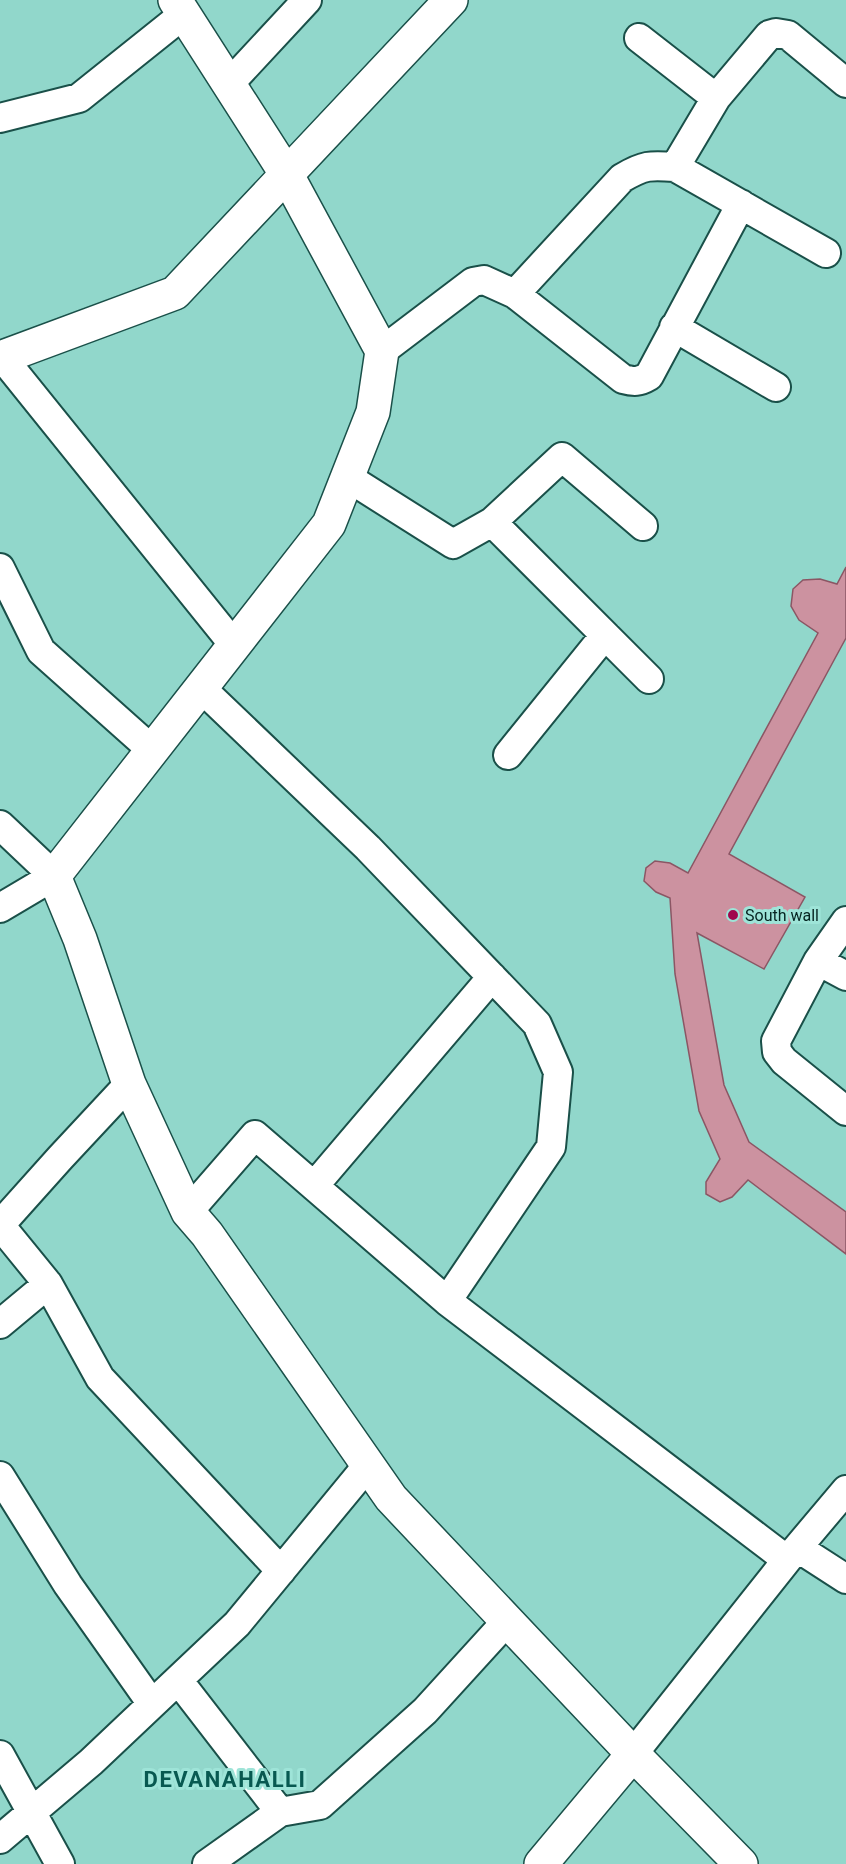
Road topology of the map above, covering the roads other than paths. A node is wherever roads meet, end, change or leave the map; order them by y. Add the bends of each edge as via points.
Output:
1 (307, 0) edge
2 (451, 0) edge
3 (179, 7) edge
4 (639, 38) dead end
5 (846, 83) edge
6 (229, 84) junction
7 (716, 98) junction
8 (0, 118) edge
9 (675, 167) junction
10 (287, 175) junction
11 (741, 204) junction
12 (826, 252) dead end
13 (515, 294) junction
14 (674, 327) junction
15 (382, 351) junction
16 (1, 358) edge
17 (776, 387) dead end
18 (347, 477) junction
19 (492, 522) junction
20 (643, 526) dead end
21 (0, 568) edge
22 (604, 635) junction
23 (234, 645) junction
24 (649, 679) dead end
25 (201, 688) junction
26 (152, 750) junction
27 (508, 754) dead end
28 (0, 825) edge
29 (54, 876) junction
30 (0, 908) edge
31 (846, 921) edge
32 (819, 961) junction
33 (846, 976) edge
34 (492, 977) junction
35 (129, 1084) junction
36 (846, 1111) edge
37 (314, 1186) junction
38 (188, 1212) junction
39 (0, 1225) edge
40 (48, 1284) junction
41 (447, 1300) junction
42 (0, 1324) edge
43 (368, 1465) junction
44 (0, 1476) edge
45 (846, 1490) edge
46 (793, 1554) junction
47 (281, 1571) junction
48 (846, 1579) edge
49 (507, 1621) junction
50 (178, 1680) junction
51 (152, 1704) junction
52 (633, 1754) junction
53 (0, 1755) edge
54 (280, 1812) junction
55 (30, 1813) junction
56 (0, 1839) edge
57 (60, 1864) edge
58 (207, 1864) edge
59 (541, 1864) edge
60 (741, 1864) edge

1 - 6 street
2 - 10 street
3 - 6 street
3 - 8 street via 79,98
4 - 7 street
5 - 7 street via 788,35 776,33 769,36
6 - 10 street
7 - 9 street
9 - 11 street
9 - 13 street via 641,167 622,178
10 - 15 street
10 - 16 street via 175,293
11 - 12 street
11 - 14 street
13 - 14 street via 629,381 649,376
13 - 15 street via 484,280 473,282
14 - 17 street
15 - 18 street via 373,412
16 - 23 street
18 - 19 street via 453,544
18 - 23 street via 329,524
19 - 20 street via 562,457
19 - 22 street
21 - 26 street via 41,651
22 - 24 street
22 - 27 street
23 - 25 street
25 - 26 street
25 - 34 street via 368,848
26 - 29 street
28 - 29 street
29 - 30 street
29 - 35 street via 80,939
31 - 32 street
32 - 33 street
32 - 36 street via 776,1041 777,1052
34 - 37 street
34 - 41 street via 537,1024 558,1072 551,1147
35 - 38 street
35 - 39 street
37 - 38 street via 255,1135
37 - 41 street
38 - 43 street
39 - 40 street
40 - 42 street
40 - 47 street via 100,1378
41 - 46 street
43 - 47 street
43 - 49 street via 391,1498
44 - 51 street via 68,1585
45 - 46 street
46 - 48 street
46 - 52 street
47 - 50 street via 237,1624
49 - 52 street
49 - 54 street via 425,1711 320,1806
50 - 51 street
50 - 54 street
51 - 55 street
52 - 59 street
52 - 60 street
53 - 55 street
54 - 58 street
55 - 56 street
55 - 57 street

